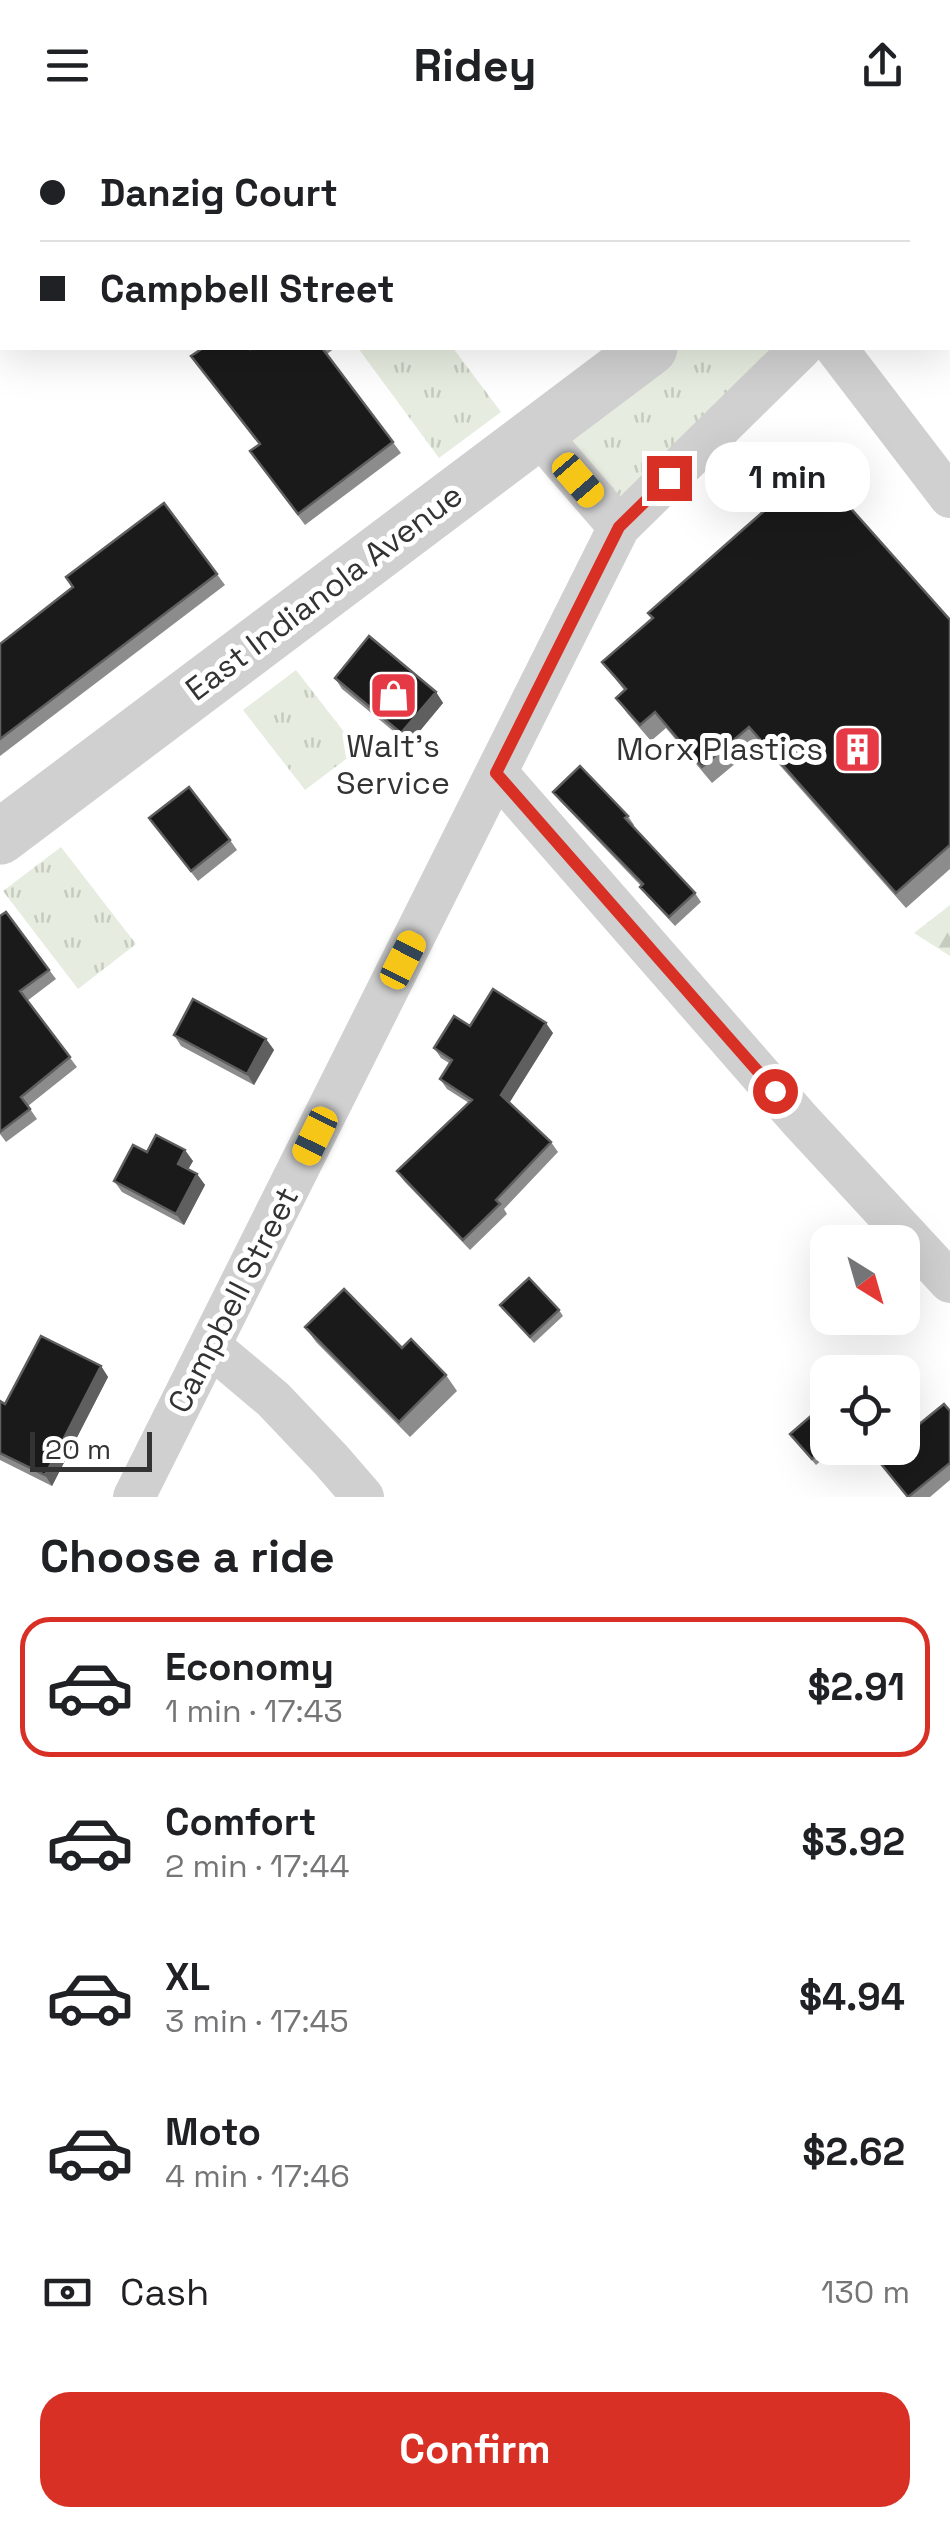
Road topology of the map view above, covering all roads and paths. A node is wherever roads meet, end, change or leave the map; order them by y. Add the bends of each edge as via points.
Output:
1 (647, 350) edge
2 (799, 350) edge
3 (838, 350) edge
4 (537, 432) junction
5 (950, 497) edge
6 (619, 527) junction
7 (496, 773) junction
8 (0, 837) edge
9 (950, 1282) edge
10 (210, 1346) junction
11 (134, 1497) edge
12 (364, 1497) edge

1 - 4 street, East Indianola Avenue
2 - 6 street, Campbell Street
3 - 5 street
4 - 6 street
4 - 8 street, East Indianola Avenue
6 - 7 street, Campbell Street
7 - 9 street
7 - 10 street, Campbell Street
10 - 11 street, Campbell Street
10 - 12 street via 273,1399

